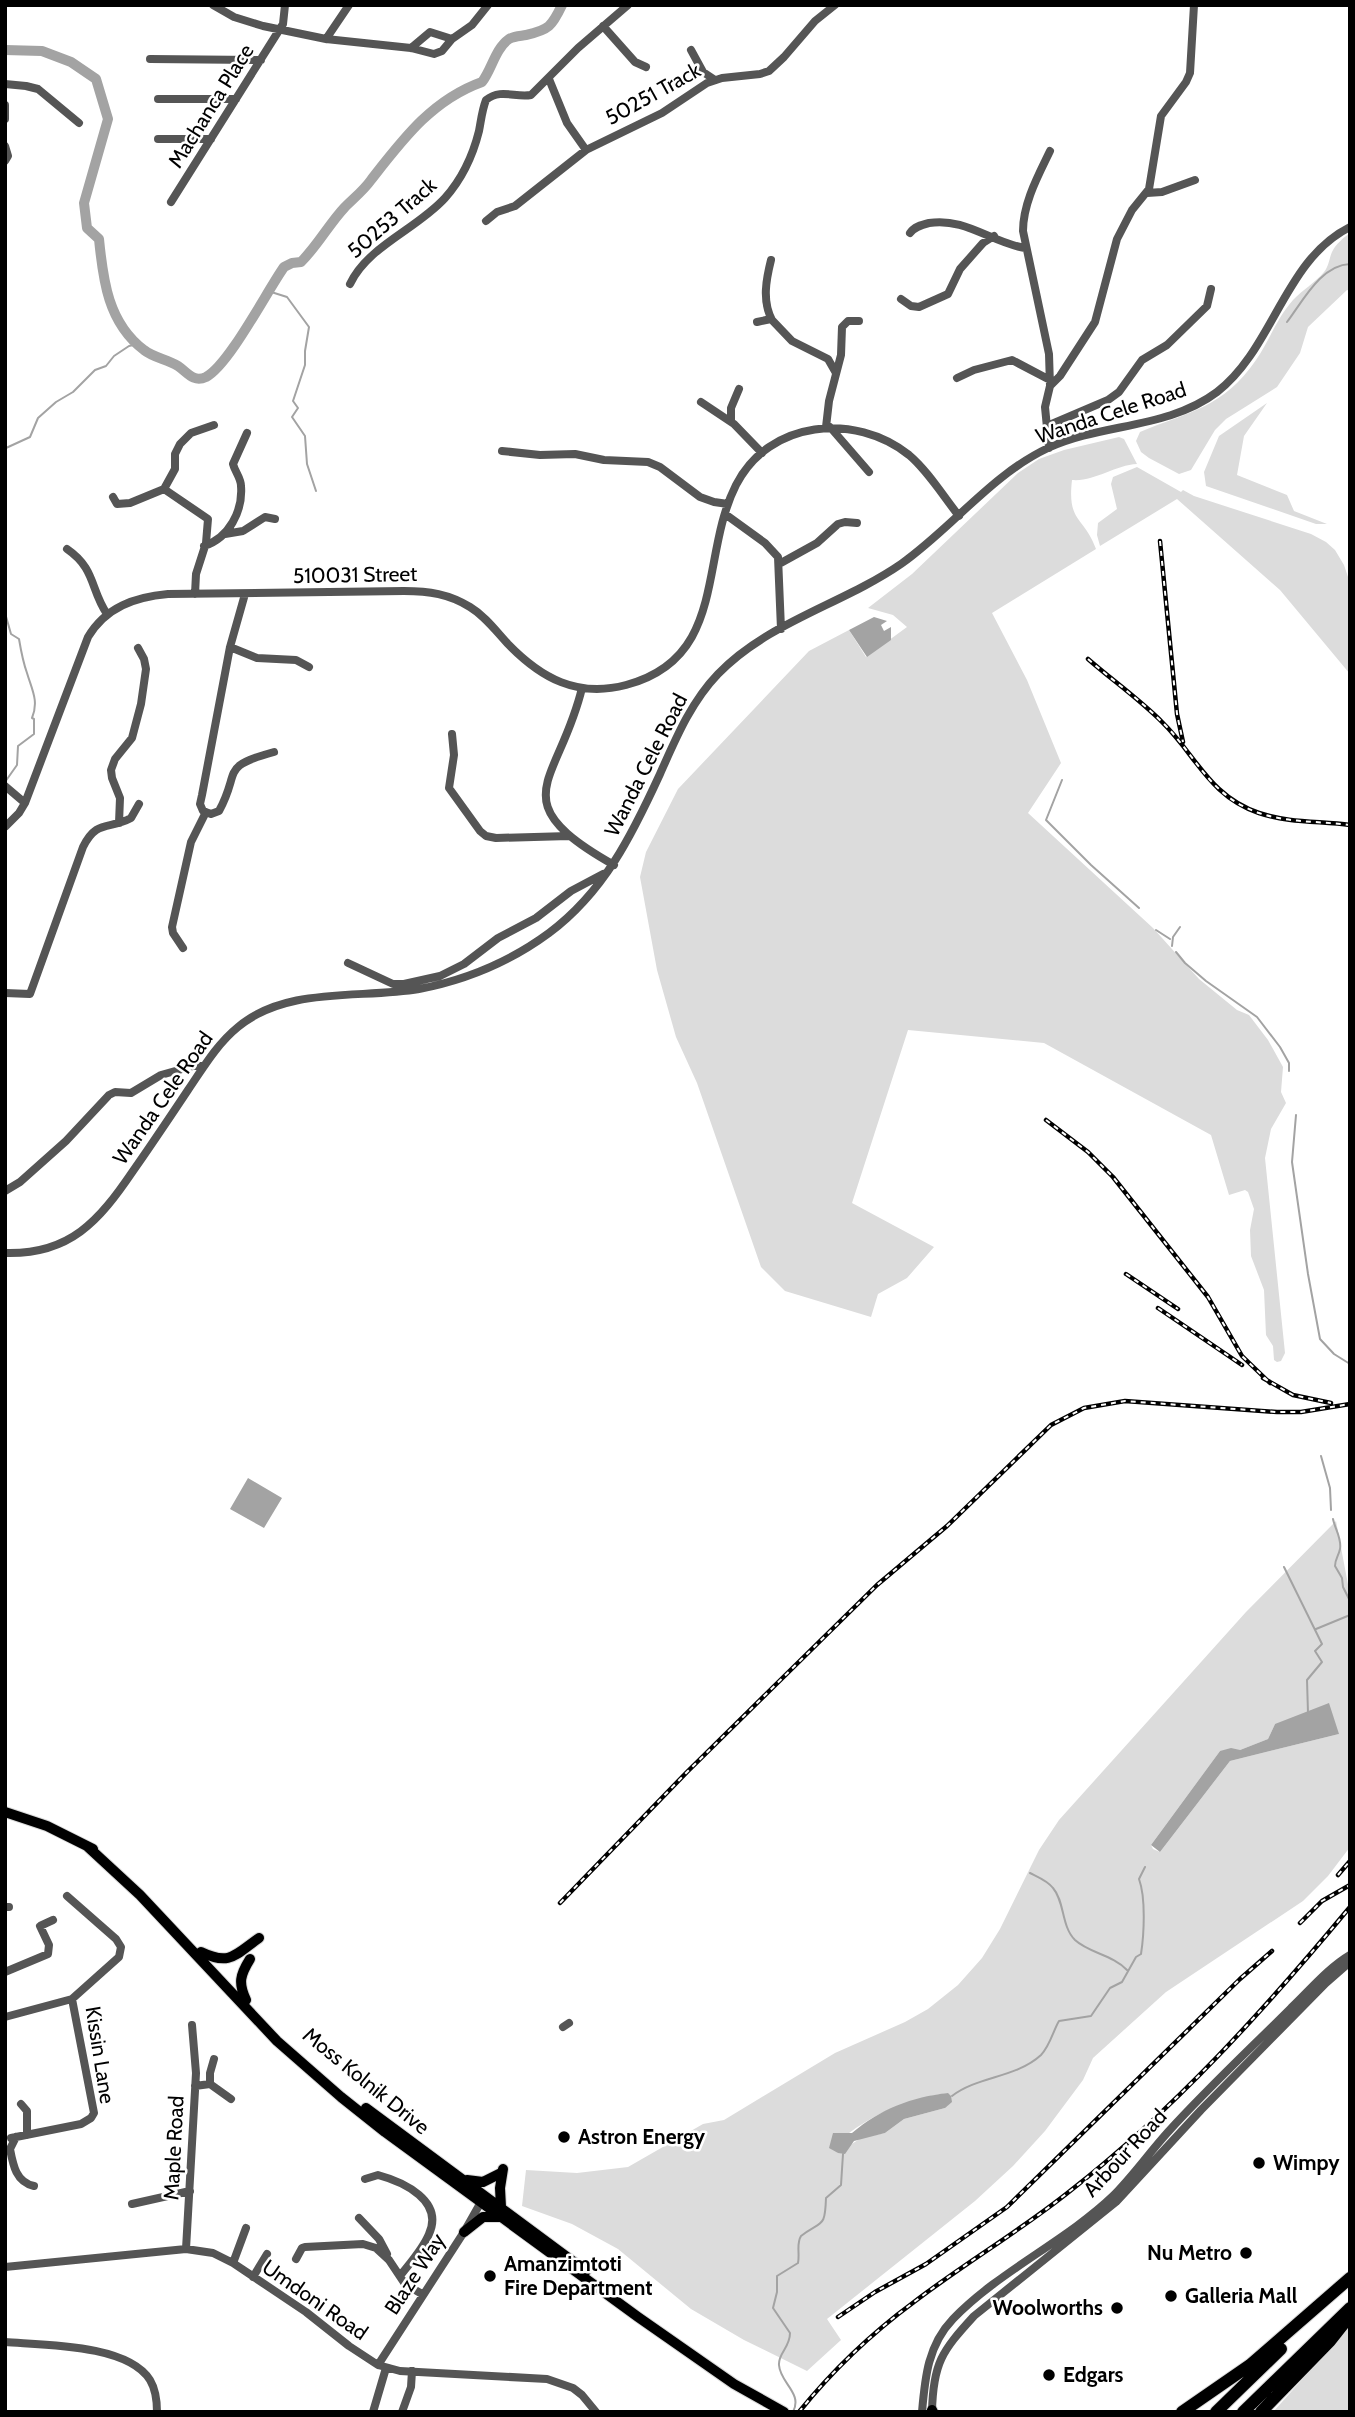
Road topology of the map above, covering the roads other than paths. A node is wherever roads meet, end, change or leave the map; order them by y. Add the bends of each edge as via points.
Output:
1 (213, 5) edge
2 (285, 5) edge
3 (349, 5) edge
4 (488, 5) edge
5 (628, 5) edge
6 (835, 5) edge
7 (1194, 5) edge
8 (603, 26) junction
9 (280, 29) junction
10 (326, 39) junction
11 (452, 39) junction
12 (411, 48) junction
13 (691, 50) dead end
14 (150, 60) dead end
15 (261, 60) junction
16 (646, 67) dead end
17 (549, 79) junction
18 (715, 80) junction
19 (5, 84) edge
20 (15, 86) junction
21 (5, 95) edge
22 (158, 99) dead end
23 (236, 99) junction
24 (5, 105) edge
25 (5, 119) edge
26 (79, 123) dead end
27 (158, 139) dead end
28 (211, 139) junction
29 (5, 146) edge
30 (586, 150) junction
31 (1050, 151) dead end
32 (5, 161) edge
33 (1195, 180) dead end
34 (1147, 192) junction
35 (171, 202) dead end
36 (486, 221) dead end
37 (1350, 221) edge
38 (1347, 228) edge
39 (910, 233) dead end
40 (994, 236) junction
41 (1025, 248) junction
42 (771, 260) dead end
43 (350, 284) dead end
44 (1211, 289) dead end
45 (901, 299) dead end
46 (772, 320) junction
47 (859, 321) dead end
48 (757, 322) dead end
49 (836, 373) junction
50 (957, 378) dead end
51 (1050, 383) junction
52 (739, 389) dead end
53 (701, 402) dead end
54 (731, 421) junction
55 (214, 425) dead end
56 (1047, 426) junction
57 (828, 427) junction
58 (247, 433) dead end
59 (1049, 448) junction
60 (502, 451) dead end
61 (762, 453) junction
62 (869, 472) dead end
63 (164, 489) junction
64 (113, 497) dead end
65 (728, 504) junction
66 (725, 514) junction
67 (959, 516) junction
68 (275, 519) dead end
69 (857, 523) dead end
70 (225, 534) junction
71 (204, 546) junction
72 (67, 550) dead end
73 (779, 564) junction
74 (195, 594) junction
75 (245, 594) junction
76 (107, 614) junction
77 (781, 629) junction
78 (230, 647) junction
79 (138, 648) dead end
80 (309, 667) dead end
81 (582, 688) junction
82 (452, 734) dead end
83 (274, 752) dead end
84 (5, 786) edge
85 (25, 803) junction
86 (139, 804) dead end
87 (206, 812) junction
88 (119, 822) junction
89 (5, 827) edge
90 (569, 836) junction
91 (612, 864) junction
92 (183, 948) dead end
93 (348, 963) dead end
94 (5, 993) edge
95 (204, 1066) junction
96 (5, 1191) edge
97 (5, 1253) edge
98 (5, 1812) edge
99 (87, 1846) junction
100 (66, 1896) dead end
101 (52, 1920) dead end
102 (258, 1938) dead end
103 (201, 1952) junction
104 (1350, 1955) edge
105 (250, 1959) dead end
106 (1350, 1962) edge
107 (5, 1972) edge
108 (72, 1999) junction
109 (246, 2000) junction
110 (5, 2017) edge
111 (192, 2025) dead end
112 (214, 2060) dead end
113 (210, 2084) junction
114 (195, 2086) junction
115 (231, 2099) dead end
116 (21, 2104) dead end
117 (27, 2135) junction
118 (461, 2178) junction
119 (365, 2179) dead end
120 (34, 2186) dead end
121 (190, 2191) junction
122 (481, 2202) junction
123 (132, 2204) dead end
124 (502, 2212) junction
125 (1092, 2217) junction
126 (359, 2218) dead end
127 (246, 2228) dead end
128 (464, 2232) junction
129 (186, 2249) junction
130 (267, 2254) dead end
131 (296, 2259) dead end
132 (389, 2260) junction
133 (233, 2263) junction
134 (5, 2267) edge
135 (400, 2276) junction
136 (253, 2277) junction
137 (1350, 2279) edge
138 (422, 2294) junction
139 (1350, 2308) edge
140 (1350, 2316) edge
141 (5, 2342) edge
142 (382, 2366) junction
143 (412, 2371) junction
144 (782, 2411) edge
145 (930, 2411) edge
146 (157, 2412) edge
147 (373, 2412) edge
148 (402, 2412) edge
149 (596, 2412) edge
150 (1182, 2412) edge
151 (1216, 2412) edge
152 (1244, 2412) edge
153 (1261, 2412) edge

1 - 9 street via 242,20
2 - 9 street, Machanca Place
3 - 10 street
4 - 11 street via 472,25
5 - 8 street
6 - 18 street, 50251 Track via 768,71
7 - 34 street via 1190,73 1161,116
8 - 16 street via 635,62
8 - 17 street
9 - 10 street
9 - 15 street, Machanca Place
10 - 12 street
11 - 12 street via 433,54
11 - 12 street via 430,32
13 - 18 street via 703,72
14 - 15 street
15 - 23 street, Machanca Place
17 - 30 street via 567,123
17 - 43 street, 50253 Track via 528,96 505,93 486,100 473,149 451,191 424,218 368,260
18 - 30 street, 50251 Track via 662,113
19 - 20 street
20 - 21 street
20 - 26 street via 38,89
22 - 23 street
23 - 28 street, Machanca Place
24 - 25 street
27 - 28 street
28 - 35 street, Machanca Place
29 - 32 street
30 - 36 street, 50251 Track via 516,205
31 - 41 street via 1023,219
33 - 34 street via 1162,192
34 - 51 street via 1117,239 1095,322 1060,376
37 - 38 street, Wanda Cele Road
38 - 59 street, Wanda Cele Road via 1310,260 1250,357 1220,390 1173,414
39 - 40 street via 923,224 944,222
40 - 41 street
40 - 45 street via 960,269 948,294 915,308
41 - 51 street via 1049,354
42 - 46 street via 766,299
44 - 56 street via 1207,306 1167,345 1142,360 1119,392
46 - 48 street
46 - 49 street via 792,341 828,359
47 - 49 street via 852,319 843,325
49 - 57 street
50 - 51 street via 1012,360
51 - 56 street
52 - 54 street
53 - 54 street
54 - 61 street
55 - 63 street via 191,433 180,444 174,454 175,469
56 - 59 street
57 - 61 street, 510031 Street via 798,433
57 - 62 street
57 - 67 street, 510031 Street via 873,434 909,455
58 - 70 street via 233,464 241,483 239,507
59 - 67 street, Wanda Cele Road via 1011,471
60 - 65 street via 642,461 660,467 700,497
61 - 65 street, 510031 Street via 742,475
63 - 64 street via 125,504
63 - 71 street via 208,519
65 - 66 street, 510031 Street
66 - 73 street via 765,543
66 - 81 street, 510031 Street via 704,612 686,646 662,669 641,680
67 - 77 street, Wanda Cele Road via 899,565
68 - 70 street via 264,518 243,531
69 - 73 street via 838,524 817,543
70 - 71 street
71 - 74 street
72 - 76 street via 87,570
73 - 77 street
74 - 75 street, 510031 Street
74 - 76 street, 510031 Street via 132,600
75 - 78 street
75 - 81 street, 510031 Street via 439,593 480,614 536,670
76 - 85 street, 510031 Street via 88,637
77 - 91 street, Wanda Cele Road via 733,660 694,705
78 - 80 street via 257,659 296,660
78 - 87 street via 202,795 201,808
79 - 88 street via 146,669 141,704 132,738 111,769 120,798
81 - 90 street via 544,793 550,816
82 - 90 street via 450,790 486,835 525,839
83 - 87 street via 239,765 219,811
84 - 85 street
85 - 89 street, 510031 Street
86 - 88 street via 134,816
87 - 92 street via 191,842 172,927
88 - 94 street via 91,833 83,847 30,994
90 - 91 street
91 - 93 street via 595,880 498,938 454,971 393,984
91 - 95 street, Wanda Cele Road via 560,924 495,965 419,989 297,1001 269,1009 236,1029
95 - 96 street via 161,1075 131,1093 112,1093 30,1173
95 - 97 street, Wanda Cele Road via 94,1223 51,1247
98 - 99 main road, Moss Kolnik Drive
99 - 103 main road, Moss Kolnik Drive via 128,1877
99 - 122 main road, Moss Kolnik Drive via 133,1888 277,2041 385,2132
100 - 108 street via 121,1947 119,1957
101 - 107 street via 40,1926 48,1954
102 - 103 main road via 226,1959
103 - 109 main road, Moss Kolnik Drive
104 - 125 street, Arbour Road via 1262,2036
105 - 109 main road via 239,1981
106 - 125 street, Arbour Road via 1201,2110 1129,2190
108 - 110 street
108 - 117 street, Kissin Lane via 94,2113 81,2124
109 - 118 main road, Moss Kolnik Drive via 328,2079
111 - 114 street, Maple Road
112 - 113 street
113 - 114 street
113 - 115 street
114 - 121 street, Maple Road
116 - 117 street via 27,2111
117 - 120 street, Kissin Lane via 13,2138 10,2149 17,2173
118 - 124 main road, Moss Kolnik Drive
118 - 124 main road via 483,2182 502,2171
119 - 135 street via 378,2175 401,2183 420,2195 433,2216 426,2241
121 - 123 street
121 - 129 street, Maple Road
122 - 124 main road, Moss Kolnik Drive
122 - 128 street, Blaze Way
124 - 128 main road via 483,2217
124 - 144 main road, Moss Kolnik Drive via 734,2384
125 - 145 street, Arbour Road via 953,2338 934,2376
125 - 145 street, Arbour Road via 953,2319 937,2339 925,2376
126 - 132 street via 379,2239
127 - 133 street
128 - 138 street, Blaze Way
129 - 133 street, Umdoni Road via 213,2253
129 - 134 street, Umdoni Road
130 - 136 street
131 - 132 street via 306,2247 363,2244
132 - 135 street
133 - 136 street, Umdoni Road
135 - 138 street
136 - 142 street, Umdoni Road
137 - 150 highway via 1251,2365
137 - 151 highway
138 - 142 street, Blaze Way
139 - 152 highway
140 - 153 highway
141 - 146 street via 80,2348 126,2360 150,2379
142 - 143 street, Umdoni Road
142 - 147 street, Blaze Way
143 - 148 street
143 - 149 street, Umdoni Road via 547,2379 573,2388

